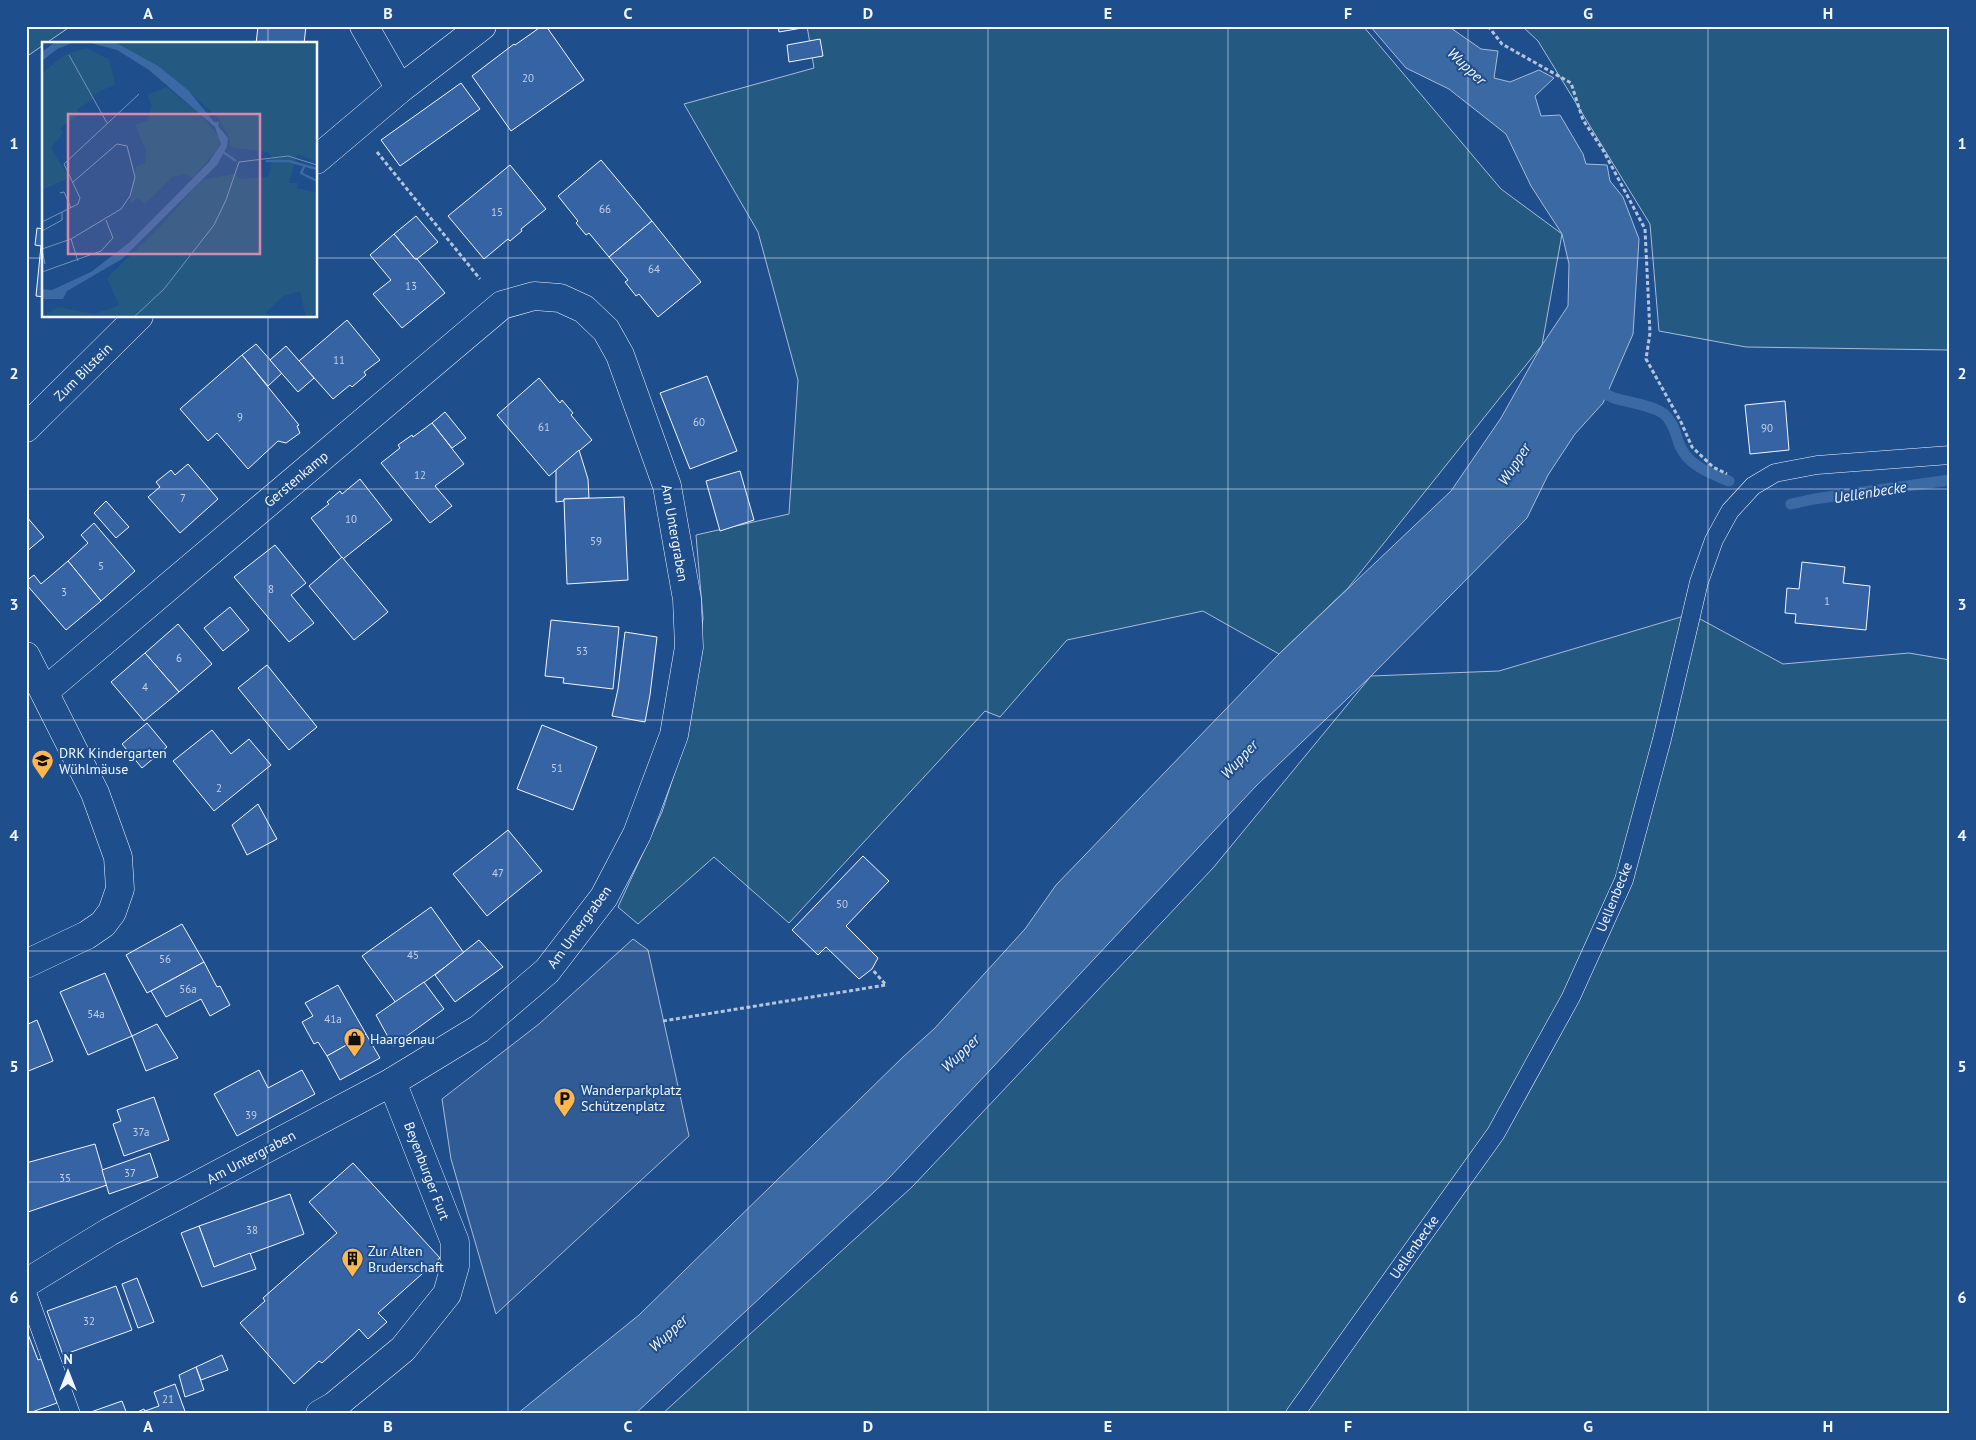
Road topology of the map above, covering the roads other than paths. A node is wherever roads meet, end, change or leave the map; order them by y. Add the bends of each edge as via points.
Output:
1 (364, 26) edge
2 (482, 26) edge
3 (400, 89) junction
4 (318, 158) edge
5 (560, 298) joint
6 (137, 318) edge
7 (26, 428) edge
8 (1950, 455) edge
9 (26, 656) edge
10 (45, 691) junction
11 (26, 964) edge
12 (392, 1082) junction
13 (26, 1283) edge
14 (26, 1290) edge
15 (71, 1414) edge
16 (320, 1414) edge
17 (1295, 1414) edge

1 - 3 street
2 - 3 street
3 - 4 street
5 - 10 street, Gerstenkamp via 534,296 502,305
5 - 12 street, Am Untergraben via 584,309 606,330 620,355 667,486 687,599 689,647 674,735 637,834 604,897 547,971 479,1029
6 - 7 street, Zum Bilstein
8 - 17 lane, Uellenbecke via 1801,467 1775,473 1753,486 1730,511 1707,556 1624,880 1571,997 1496,1132
9 - 10 street
10 - 11 street via 95,793 118,857 120,889 112,912 103,924
12 - 13 street, Am Untergraben via 109,1232
12 - 16 street, Beyenburger Furt via 454,1242 455,1266 447,1294 403,1349
14 - 15 lane

